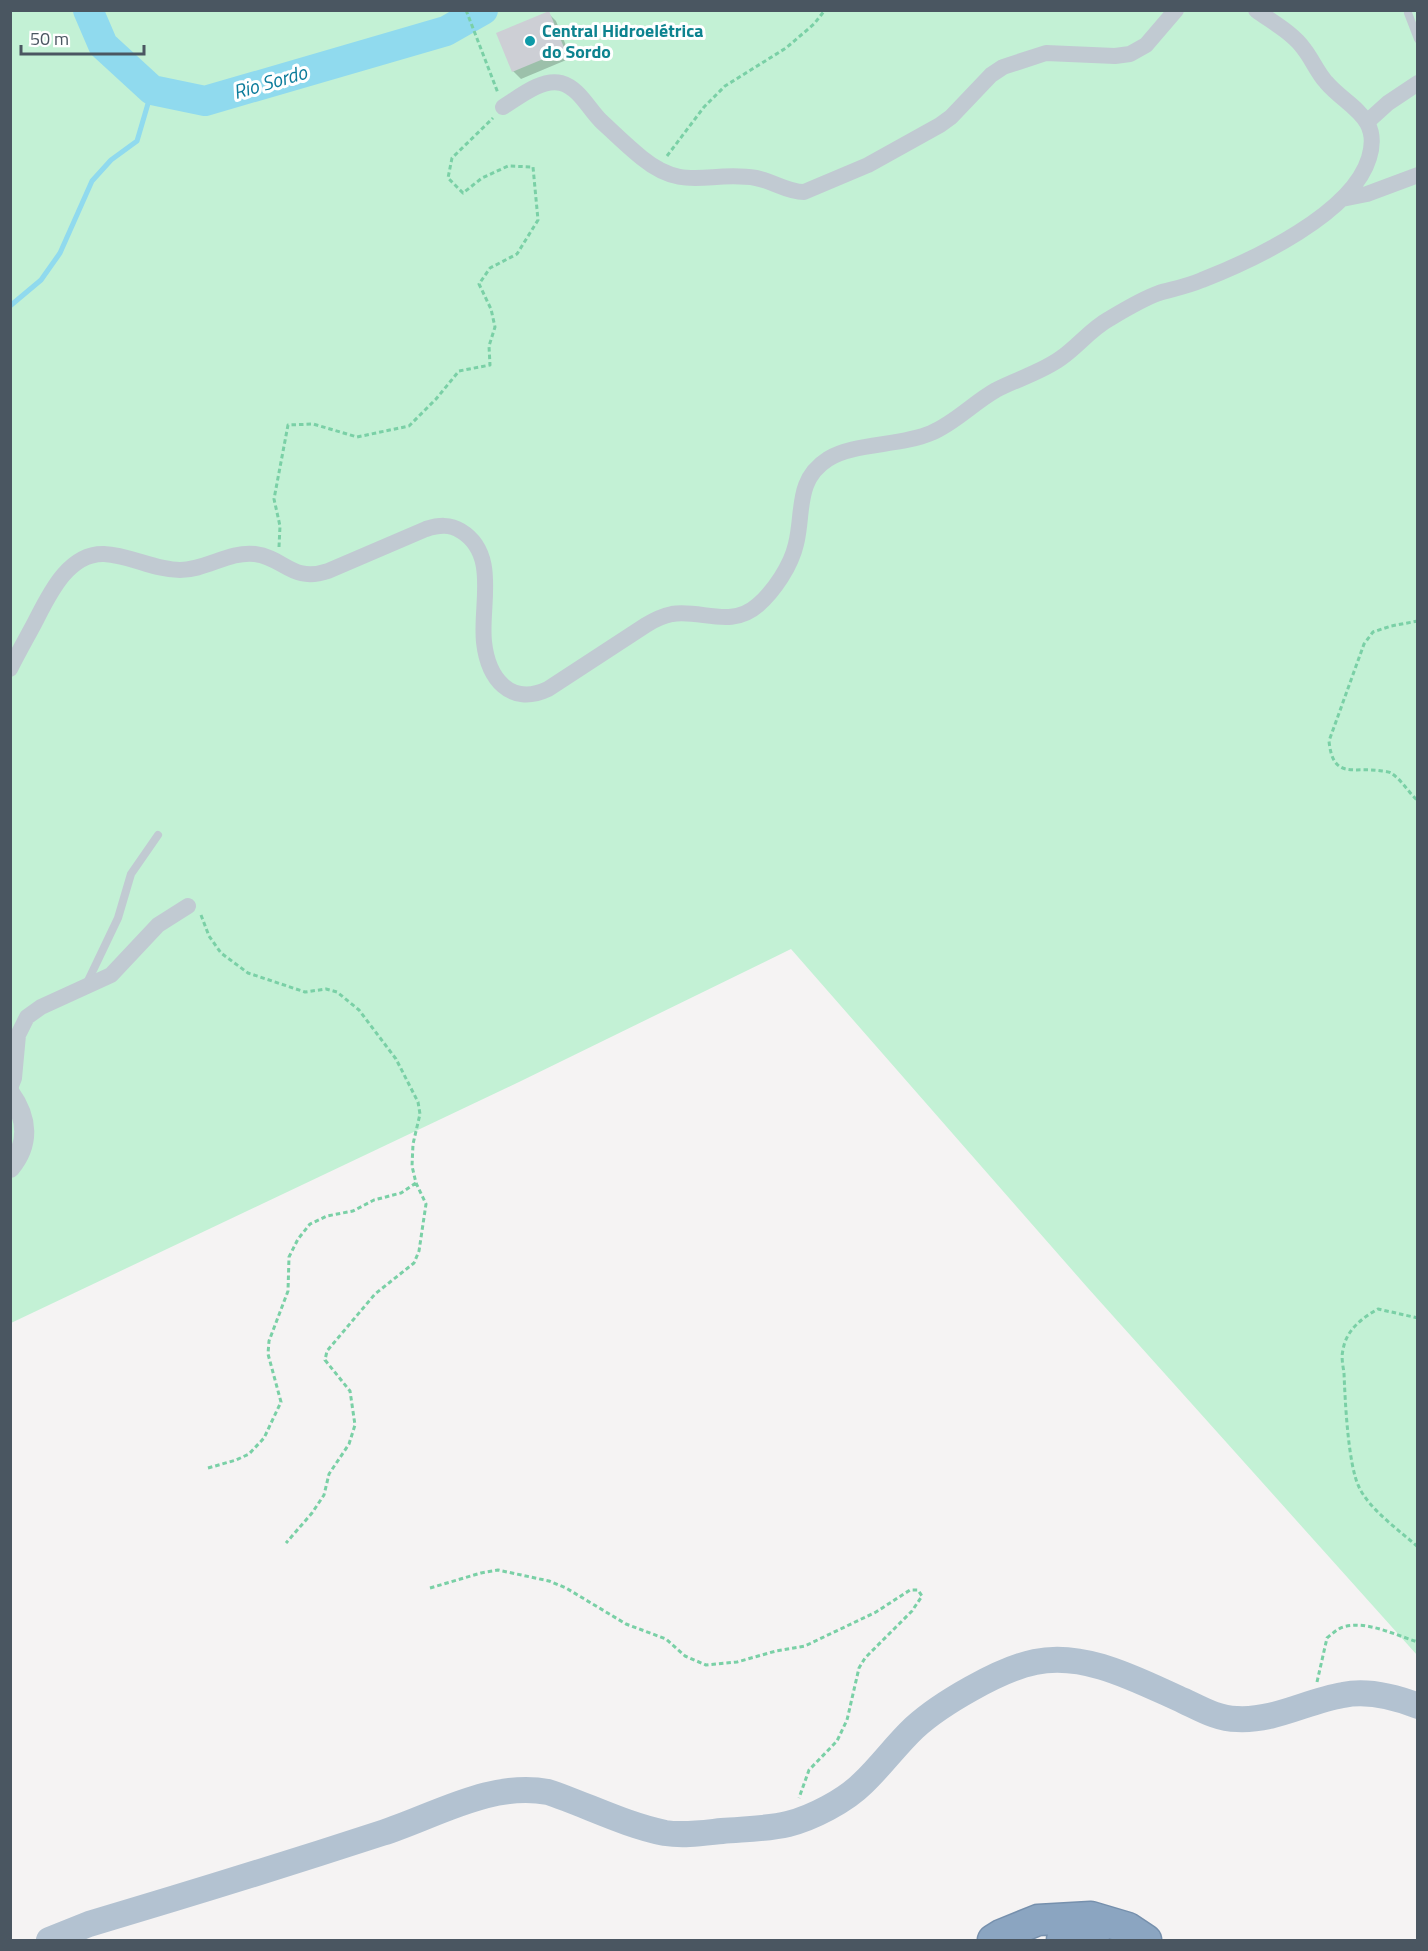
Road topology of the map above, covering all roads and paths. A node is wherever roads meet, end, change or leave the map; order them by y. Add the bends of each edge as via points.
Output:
1 (465, 10) edge
2 (825, 10) edge
3 (1176, 10) edge
4 (1257, 10) edge
5 (1408, 13) dead end
6 (1418, 39) edge
7 (1418, 83) edge
8 (503, 107) junction
9 (1367, 122) junction
10 (657, 169) junction
11 (1418, 175) edge
12 (1342, 199) junction
13 (273, 560) junction
14 (1418, 621) edge
15 (10, 669) edge
16 (1418, 801) edge
17 (158, 835) dead end
18 (188, 906) joint
19 (85, 987) junction
20 (10, 1088) edge
21 (10, 1093) edge
22 (10, 1168) edge
23 (416, 1183) junction
24 (1418, 1214) edge
25 (1418, 1220) edge
26 (1418, 1318) edge
27 (208, 1468) dead end
28 (285, 1543) dead end
29 (1418, 1547) edge
30 (430, 1588) dead end
31 (1418, 1642) edge
32 (1322, 1700) junction
33 (1418, 1706) edge
34 (799, 1820) junction
35 (48, 1941) edge
36 (993, 1941) edge
37 (1062, 1941) edge
38 (1094, 1941) edge
39 (1146, 1941) edge

1 - 8 path
2 - 10 path via 786,48 725,86
3 - 10 street via 1134,53 1046,53 1003,67 939,125 868,165 811,191 795,192 749,178 681,178
4 - 9 street via 1299,42 1325,81
5 - 6 lane
7 - 9 street
8 - 10 street via 545,83 567,85 630,148
8 - 13 path via 452,158 448,178 463,193 482,178 508,166 533,167 538,220 517,254 490,268 478,285 491,309 495,327 489,346 490,365 459,371 409,426 357,437 314,424 288,425 274,499 280,540
9 - 12 street via 1372,139 1370,158
11 - 12 street
12 - 13 street via 1275,246 1115,315 1059,360 997,390 935,431 830,457 804,488 792,557 756,607 730,617 683,613 661,617 538,693 520,695 509,691 500,684 492,668 484,639 484,564 473,541 459,530 444,525 426,529 318,574 299,573
13 - 15 street via 243,554 180,570 107,554 88,557 56,585
14 - 16 path via 1373,632 1364,644 1329,741 1331,757 1340,766 1349,771 1391,772
17 - 19 lane via 131,874 118,918
18 - 19 street via 158,925 113,973
18 - 23 path via 198,910 221,953 248,973 305,992 337,992 378,1033 418,1102 420,1114 412,1166
19 - 20 street via 34,1011 24,1020
21 - 22 street via 21,1112 25,1133 21,1153
23 - 27 path via 401,1193 310,1224 298,1239 289,1257 288,1291 269,1341 268,1354 281,1402 264,1438 249,1454
23 - 28 path via 426,1204 414,1263 375,1294 327,1351 325,1360 350,1391 355,1425 349,1444 329,1474 324,1496
24 - 25 path
26 - 29 path via 1378,1310 1350,1330 1342,1349 1353,1463 1359,1487
30 - 34 path via 498,1570 549,1581 626,1624 666,1639 685,1656 706,1665 805,1646 876,1612 910,1590 918,1590 922,1596 912,1611 859,1668 837,1741 809,1770 802,1786
31 - 32 path via 1355,1624 1340,1628 1327,1638 1320,1664 1317,1685
32 - 33 main road via 1367,1694
32 - 34 main road via 1269,1717 1229,1719 1096,1665 1034,1662 1005,1672 952,1700 911,1731 859,1787
34 - 35 main road via 776,1826 677,1834 651,1829 548,1792 510,1791 477,1798 385,1832 89,1924
36 - 39 highway via 1038,1920 1091,1917 1128,1928
37 - 38 highway

